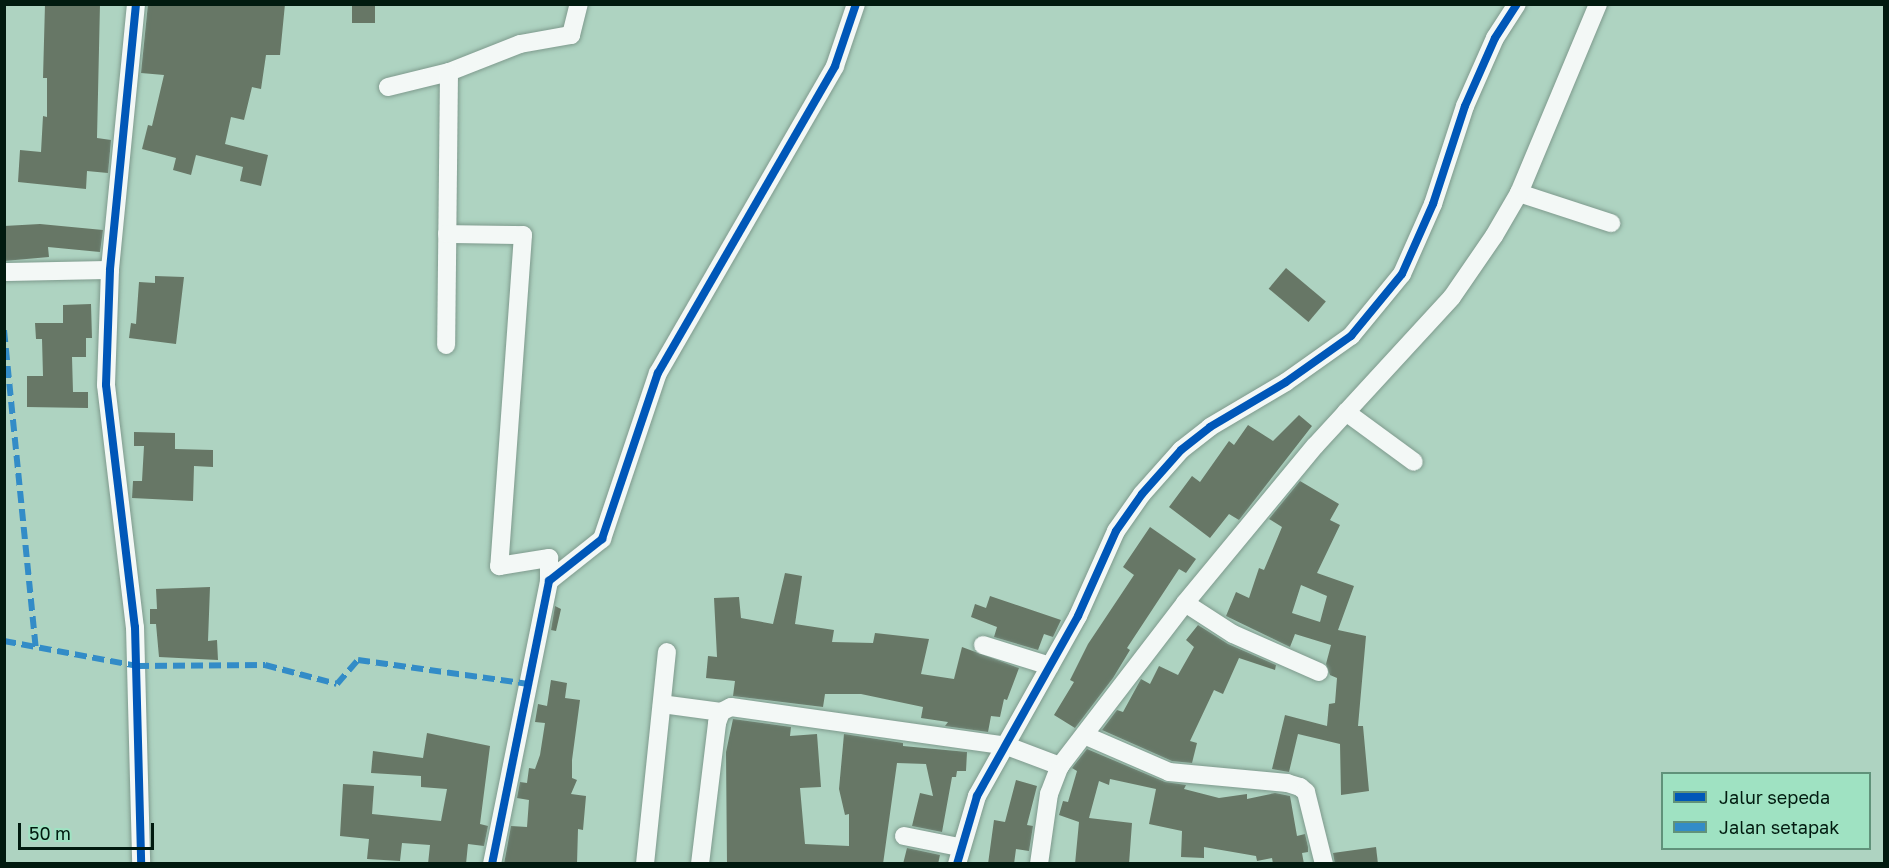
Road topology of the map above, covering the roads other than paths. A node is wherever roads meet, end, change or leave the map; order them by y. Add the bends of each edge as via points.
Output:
1 (136, 4) edge
2 (579, 4) edge
3 (856, 4) edge
4 (1517, 4) edge
5 (1598, 4) edge
6 (448, 72) junction
7 (388, 87) dead end
8 (1519, 193) junction
9 (1611, 223) dead end
10 (447, 234) junction
11 (110, 270) junction
12 (4, 272) edge
13 (446, 345) dead end
14 (1346, 412) junction
15 (1414, 462) dead end
16 (549, 581) junction
17 (1185, 603) junction
18 (983, 645) dead end
19 (667, 652) dead end
20 (1050, 666) junction
21 (1319, 672) dead end
22 (662, 704) junction
23 (721, 712) junction
24 (1084, 735) junction
25 (1015, 748) junction
26 (1060, 766) junction
27 (904, 836) dead end
28 (958, 855) edge
29 (141, 864) edge
30 (492, 864) edge
31 (645, 864) edge
32 (700, 864) edge
33 (1039, 864) edge
34 (1324, 864) edge

1 - 11 street
2 - 6 street via 571,35 520,44
3 - 16 street via 835,66 658,373 602,539
4 - 20 street via 1496,38 1465,106 1434,204 1402,274 1351,336 1181,450 1116,531
5 - 8 street
6 - 7 street
6 - 10 street
8 - 9 street
8 - 14 street via 1452,297
10 - 13 street
10 - 16 street via 523,235 499,566 549,558
11 - 12 street
11 - 29 street via 106,385 135,627
14 - 15 street
14 - 17 street
16 - 30 street
17 - 21 street via 1233,634
17 - 24 street
18 - 20 street
19 - 22 street
20 - 25 street
22 - 23 street
22 - 31 street
23 - 25 street via 740,707
23 - 32 street
24 - 26 street
24 - 34 street via 1169,772 1287,783 1300,788 1306,792
25 - 26 street
25 - 28 street via 977,796
26 - 33 street via 1049,794
27 - 28 street

